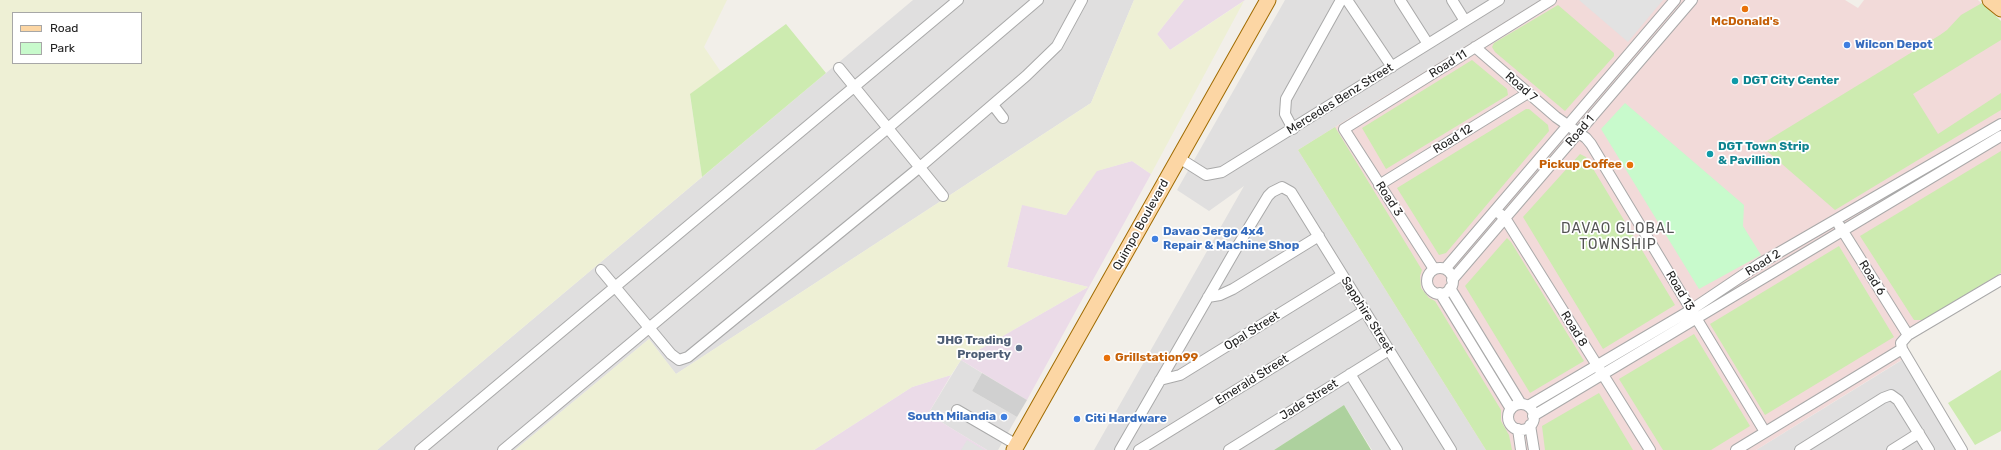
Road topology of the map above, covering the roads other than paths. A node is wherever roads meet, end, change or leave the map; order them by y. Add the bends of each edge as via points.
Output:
1 (958, 0) edge
2 (1038, 0) edge
3 (1082, 0) edge
4 (1268, 0) edge
5 (1342, 0) edge
6 (1348, 0) edge
7 (1400, 0) edge
8 (1452, 0) edge
9 (1499, 0) edge
10 (1551, 0) edge
11 (1675, 0) edge
12 (1692, 0) edge
13 (1990, 0) edge
14 (2001, 9) edge
15 (1465, 21) junction
16 (1428, 44) junction
17 (1475, 47) junction
18 (1392, 67) junction
19 (839, 68) dead end
20 (854, 87) junction
21 (1600, 88) junction
22 (1528, 93) junction
23 (1610, 96) junction
24 (993, 105) junction
25 (1003, 118) dead end
26 (2001, 124) edge
27 (1568, 126) junction
28 (888, 128) junction
29 (1293, 129) junction
30 (1344, 129) joint
31 (1579, 133) junction
32 (2001, 136) edge
33 (1945, 157) junction
34 (1179, 158) junction
35 (1950, 166) junction
36 (920, 167) junction
37 (1379, 185) junction
38 (943, 196) dead end
39 (1496, 210) junction
40 (1505, 218) junction
41 (1835, 220) junction
42 (1842, 231) junction
43 (1319, 236) junction
44 (1761, 263) junction
45 (1434, 269) junction
46 (1445, 269) junction
47 (601, 270) dead end
48 (1342, 275) junction
49 (1768, 276) junction
50 (2001, 280) edge
51 (1451, 284) junction
52 (614, 287) junction
53 (1440, 293) junction
54 (1208, 297) junction
55 (1364, 311) junction
56 (1694, 314) junction
57 (649, 328) junction
58 (1908, 335) junction
59 (1902, 349) junction
60 (1389, 350) junction
61 (1597, 365) junction
62 (1350, 374) junction
63 (1603, 374) junction
64 (1160, 380) junction
65 (1525, 405) junction
66 (1511, 409) junction
67 (957, 410) dead end
68 (1532, 421) junction
69 (1518, 429) junction
70 (1765, 432) junction
71 (1919, 434) junction
72 (1016, 447) edge
73 (420, 450) edge
74 (503, 450) edge
75 (1120, 450) edge
76 (1139, 450) edge
77 (1229, 450) edge
78 (1396, 450) edge
79 (1451, 450) edge
80 (1521, 450) edge
81 (1534, 450) edge
82 (1650, 450) edge
83 (1736, 450) edge
84 (1800, 450) edge
85 (1892, 450) edge
86 (1929, 450) edge
87 (1962, 450) edge

1 - 20 street
2 - 28 street
3 - 24 street via 1057,46
4 - 34 main road, Quimpo Boulevard
5 - 29 street via 1286,99 1285,114
6 - 18 street
7 - 16 street
8 - 15 street
9 - 15 street, Mercedes Benz Street
10 - 17 street, Road 11
11 - 21 street, Road 1
12 - 23 street, Road 1
13 - 14 main road
15 - 16 street, Mercedes Benz Street
16 - 18 street, Mercedes Benz Street
17 - 22 street, Road 7
17 - 30 street, Road 11
18 - 29 street, Mercedes Benz Street
19 - 20 street
20 - 28 street
20 - 52 street
21 - 23 street
21 - 27 street, Road 1
22 - 27 street, Road 7
22 - 37 street, Road 12
23 - 31 street, Road 1
24 - 25 street
24 - 36 street
26 - 33 street, Road 2
27 - 31 street, Road 7
27 - 39 street, Road 1
28 - 36 street
28 - 57 street
29 - 34 street, Mercedes Benz Street via 1217,174 1206,175
30 - 37 street, Road 3
31 - 40 street, Road 1
31 - 56 street, Road 13 via 1597,152
32 - 35 street, Road 2
33 - 35 street
33 - 41 street, Road 2
34 - 72 main road, Quimpo Boulevard
35 - 42 street, Road 2
36 - 38 street
36 - 57 street via 688,357 679,360 675,358
37 - 45 street, Road 3
39 - 40 street, Road 8
39 - 46 street, Road 1
40 - 51 street, Road 1
40 - 61 street, Road 8
41 - 42 street, Road 6
41 - 44 street, Road 2
42 - 49 street, Road 2
42 - 58 street, Road 6
43 - 48 street, Sapphire Street
43 - 54 street via 1233,289
43 - 54 street, Sapphire Street via 1291,192 1287,188 1278,188 1268,196
44 - 49 street
44 - 56 street, Road 2
45 - 46 street
45 - 53 street via 1427,278 1428,286
46 - 51 street via 1450,274
47 - 52 street
48 - 55 street, Sapphire Street
48 - 64 street, Opal Street via 1180,375
49 - 56 street, Road 2
50 - 58 street
51 - 53 street
51 - 65 street
52 - 57 street
52 - 73 street
53 - 66 street
54 - 64 street
55 - 60 street, Sapphire Street
55 - 76 street, Emerald Street
56 - 61 street, Road 2
56 - 63 street, Road 2
56 - 70 street, Road 13
57 - 74 street
58 - 59 street via 1901,343
59 - 70 street
59 - 87 street
60 - 62 street, Jade Street
60 - 79 street, Sapphire Street
61 - 63 street, Road 8
61 - 65 street, Road 2
62 - 77 street, Jade Street
62 - 78 street
63 - 68 street, Road 2
63 - 82 street, Road 8
64 - 75 street
65 - 66 street
65 - 68 street
66 - 69 street via 1508,419 1512,426
67 - 72 street
68 - 69 street via 1525,429
68 - 81 street
69 - 80 street
70 - 83 street
71 - 84 street via 1898,400 1891,395
71 - 85 street
71 - 86 street

